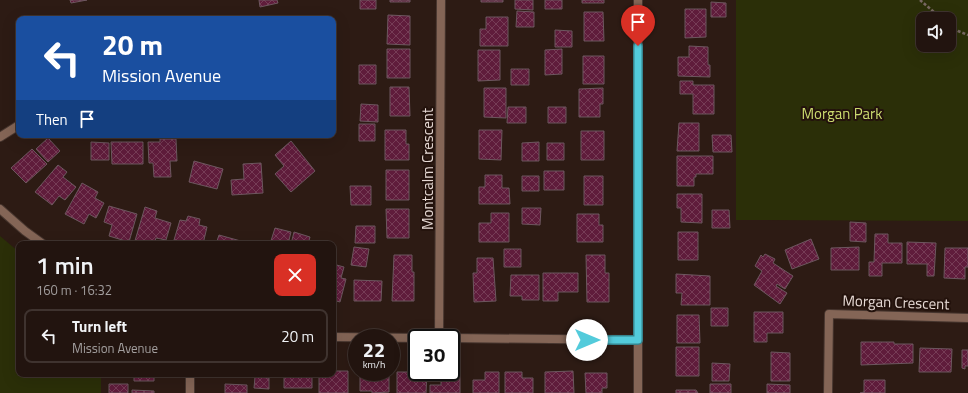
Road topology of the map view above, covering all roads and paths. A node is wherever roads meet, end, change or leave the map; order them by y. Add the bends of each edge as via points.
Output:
1 (441, 0) edge
2 (638, 0) edge
3 (920, 0) edge
4 (934, 12) edge
5 (956, 30) edge
6 (968, 35) edge
7 (16, 127) edge
8 (0, 137) edge
9 (0, 209) edge
10 (39, 241) edge
11 (968, 318) edge
12 (439, 329) edge
13 (336, 337) edge
14 (408, 338) edge
15 (460, 338) edge
16 (638, 340) junction
17 (190, 377) edge
18 (190, 393) edge
19 (638, 393) edge
20 (828, 393) edge

1 - 12 street, Montcalm Crescent
2 - 16 street
3 - 4 path
5 - 6 path
7 - 8 street
9 - 10 street
11 - 20 street, Morgan Crescent via 829,314
13 - 14 street
15 - 16 street
16 - 19 street
17 - 18 street

